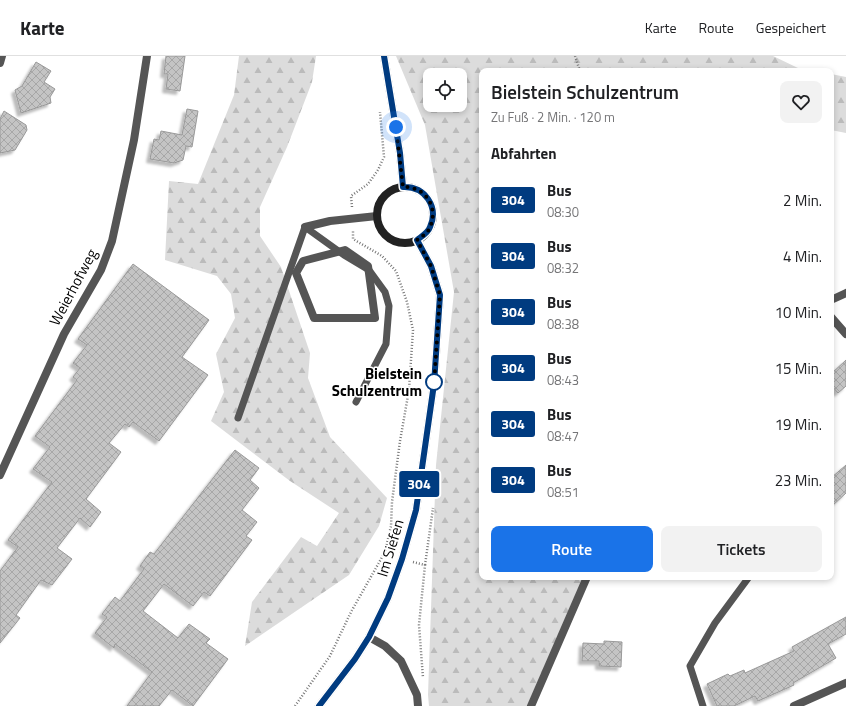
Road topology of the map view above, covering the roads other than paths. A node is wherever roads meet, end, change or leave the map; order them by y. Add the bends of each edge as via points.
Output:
1 (2, 56) edge
2 (147, 56) edge
3 (384, 56) edge
4 (0, 63) edge
5 (403, 187) junction
6 (377, 216) junction
7 (305, 227) junction
8 (417, 240) junction
9 (339, 251) junction
10 (369, 270) junction
11 (846, 293) edge
12 (834, 299) edge
13 (834, 320) edge
14 (846, 334) edge
15 (356, 402) dead end
16 (238, 418) dead end
17 (0, 475) edge
18 (586, 580) edge
19 (747, 580) edge
20 (369, 637) junction
21 (846, 683) edge
22 (319, 706) edge
23 (418, 706) edge
24 (531, 706) edge
25 (703, 706) edge
26 (794, 706) edge

1 - 4 street
2 - 17 street, Weierhofweg via 134,140 112,241 101,270 64,334
3 - 5 main road
5 - 6 main road via 389,191 382,198
5 - 8 main road via 416,189 424,194 433,210 430,228
6 - 7 street via 330,221
6 - 8 main road via 379,225 390,239 399,242
7 - 9 lane
7 - 16 lane
8 - 20 main road, Im Siefen via 431,266 440,295 434,384 416,510 388,598
9 - 10 street via 344,250 368,266
9 - 10 street via 303,261 296,273 314,318 375,318
10 - 15 lane via 385,292 389,306 386,344
11 - 12 street
13 - 14 street
18 - 24 street
19 - 25 lane via 715,623 690,666
20 - 22 main road, Im Siefen
20 - 23 street via 385,646 401,661 417,695
21 - 26 street

